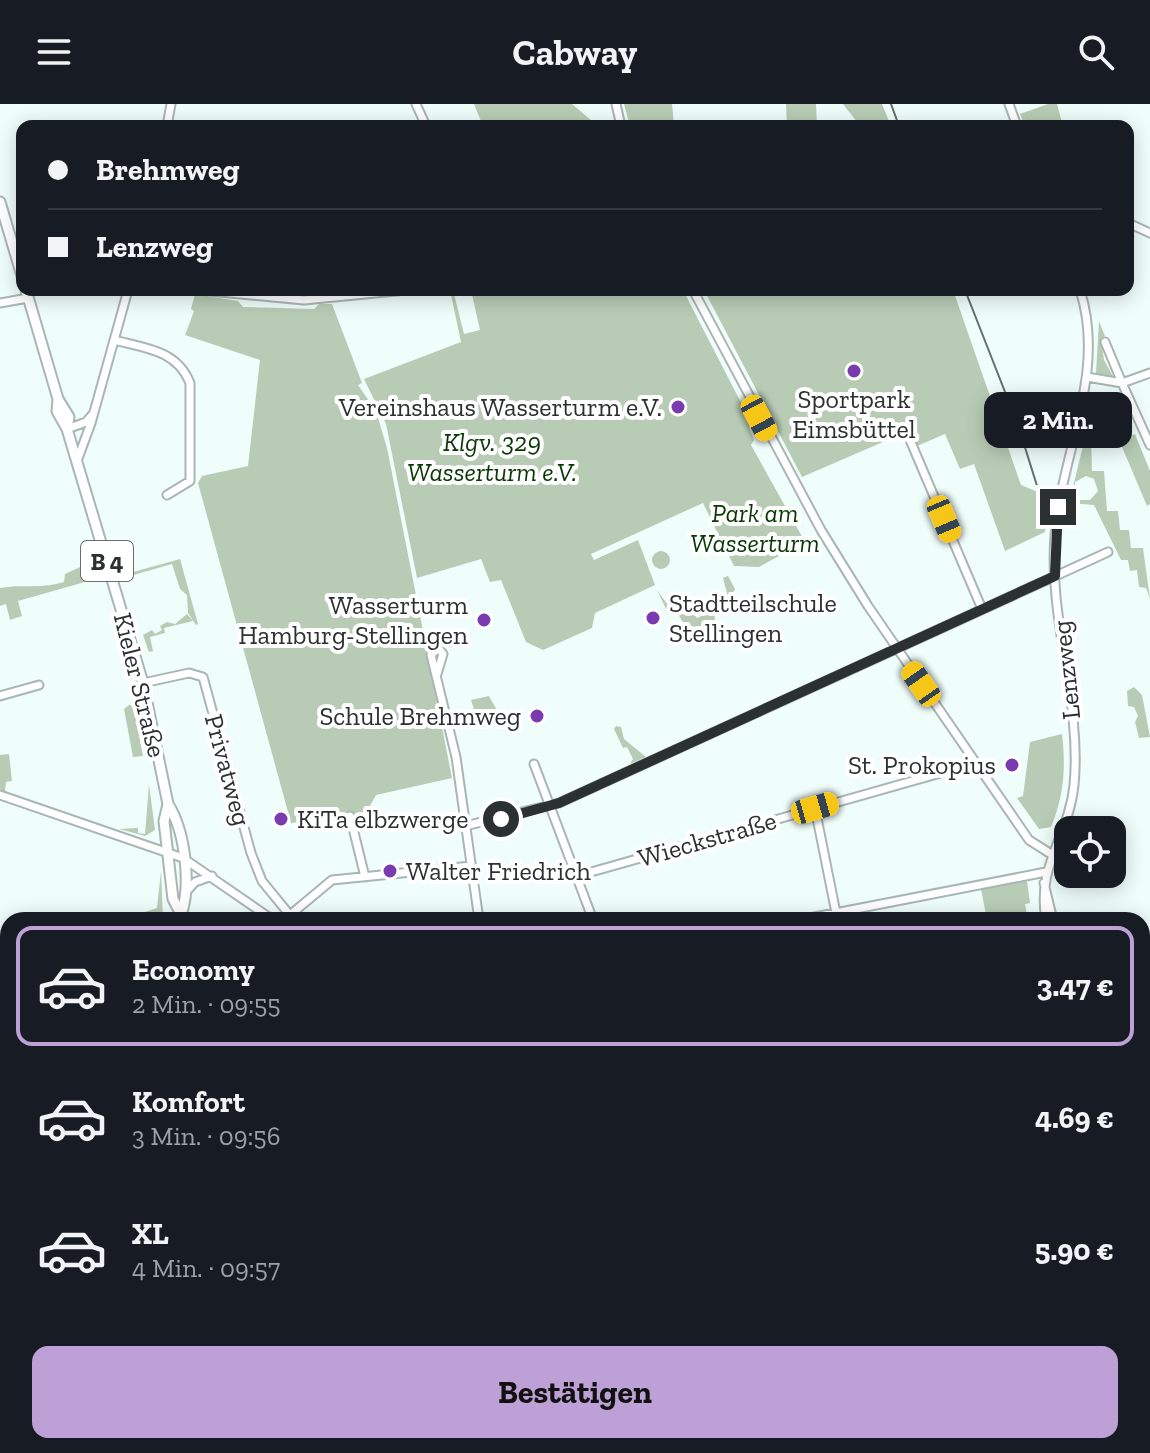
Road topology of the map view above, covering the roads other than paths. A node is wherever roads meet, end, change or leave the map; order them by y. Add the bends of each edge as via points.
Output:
1 (0, 202) edge
2 (16, 256) edge
3 (21, 296) edge
4 (28, 296) edge
5 (126, 296) edge
6 (262, 296) edge
7 (345, 296) edge
8 (696, 296) edge
9 (1081, 296) edge
10 (0, 303) edge
11 (114, 340) junction
12 (1105, 342) dead end
13 (1150, 373) edge
14 (1087, 377) junction
15 (1122, 383) junction
16 (93, 413) junction
17 (67, 429) junction
18 (910, 440) dead end
19 (1150, 445) edge
20 (77, 461) junction
21 (167, 495) dead end
22 (1108, 552) dead end
23 (1055, 576) junction
24 (982, 609) junction
25 (897, 648) junction
26 (437, 674) dead end
27 (143, 683) junction
28 (39, 685) dead end
29 (0, 696) edge
30 (976, 763) junction
31 (534, 764) dead end
32 (0, 795) edge
33 (168, 804) junction
34 (551, 806) junction
35 (815, 808) junction
36 (350, 816) dead end
37 (465, 826) junction
38 (168, 852) junction
39 (1051, 854) junction
40 (183, 858) junction
41 (471, 866) junction
42 (1046, 872) junction
43 (212, 876) junction
44 (577, 876) junction
45 (365, 877) junction
46 (1044, 883) junction
47 (186, 892) junction
48 (181, 912) edge
49 (184, 912) edge
50 (262, 912) edge
51 (283, 912) edge
52 (292, 912) edge
53 (478, 912) edge
54 (590, 912) edge
55 (836, 912) edge
56 (841, 912) edge
57 (1046, 912) edge
58 (1051, 912) edge

1 - 2 main road
3 - 10 street
4 - 17 main road, Kieler Straße / B 4 via 58,399 69,417
5 - 11 street
6 - 7 street
8 - 25 street via 804,501
9 - 14 street, Lenzweg via 1089,341
11 - 16 street
11 - 21 street via 169,356 190,383 190,481
12 - 15 street
13 - 15 street
14 - 15 street
14 - 23 street, Lenzweg via 1057,516
15 - 19 street
16 - 17 street
16 - 20 street
17 - 20 main road, Kieler Straße / B 4
18 - 24 street
20 - 27 main road, Kieler Straße / B 4
22 - 23 street
23 - 24 street
23 - 39 street, Lenzweg via 1074,757 1071,799
24 - 25 street
25 - 30 street
25 - 34 street
26 - 37 street
27 - 33 main road, Kieler Straße / B 4
27 - 51 street, Privatweg via 189,673 203,677 246,840 262,881
28 - 29 street
30 - 35 street, Wieckstraße
30 - 39 street via 1029,840
31 - 34 street
32 - 38 street
33 - 38 main road, Kieler Straße / B 4
33 - 40 main road, Kieler Straße / B 4 via 177,819
34 - 37 street
34 - 44 street
35 - 44 street, Wieckstraße
35 - 55 street
36 - 45 street
37 - 41 street
38 - 40 street
38 - 48 main road, Kieler Straße / B 4 via 173,899
39 - 42 street, Lenzweg
40 - 43 street
40 - 47 main road, Kieler Straße / B 4
41 - 45 street
41 - 53 street
42 - 46 street, Lenzweg
42 - 56 street
43 - 47 street
43 - 50 street
44 - 54 street
45 - 52 street via 329,881
46 - 57 street
46 - 58 street
47 - 49 main road, Kieler Straße / B 4

